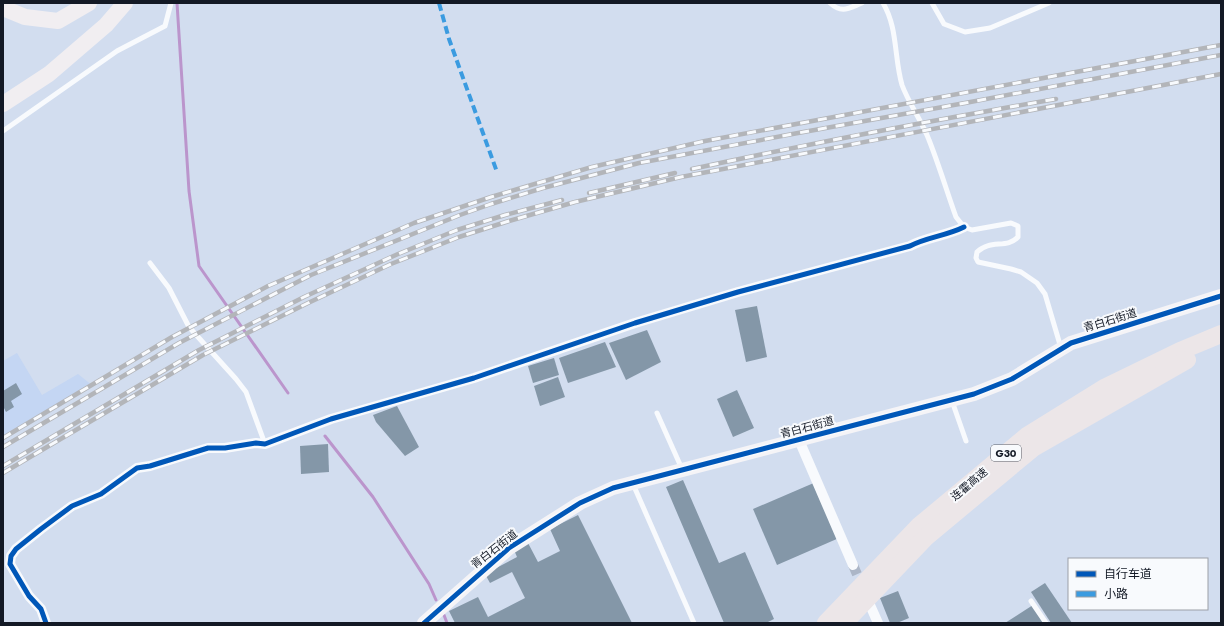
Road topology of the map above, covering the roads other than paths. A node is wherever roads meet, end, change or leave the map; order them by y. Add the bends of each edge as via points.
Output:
1 (89, 3) edge
2 (125, 3) edge
3 (171, 3) edge
4 (830, 3) edge
5 (862, 3) edge
6 (883, 3) edge
7 (932, 3) edge
8 (1049, 3) edge
9 (3, 8) edge
10 (3, 104) edge
11 (3, 131) edge
12 (964, 228) junction
13 (150, 263) dead end
14 (1221, 296) edge
15 (1221, 334) edge
16 (1221, 347) edge
17 (1061, 349) junction
18 (951, 400) junction
19 (657, 413) dead end
20 (800, 440) junction
21 (966, 441) dead end
22 (265, 444) junction
23 (682, 470) junction
24 (632, 483) junction
25 (853, 565) tunnel mouth
26 (1031, 601) dead end
27 (870, 605) dead end
28 (46, 623) edge
29 (424, 623) edge
30 (694, 623) edge
31 (826, 623) edge
32 (844, 623) edge
33 (878, 623) edge
34 (1046, 623) edge

1 - 9 main road via 58,20 25,17
2 - 10 main road via 106,25 49,74
3 - 11 lane via 165,26 118,51
4 - 5 lane via 841,10
6 - 12 lane via 892,27 902,86 929,139 956,217
7 - 8 lane via 944,24 965,32 990,28
12 - 17 lane via 972,230 1011,223 1018,226 1018,237 1013,242 983,246 977,252 976,258 978,262 1021,272 1037,283 1045,294
12 - 22 street via 910,246 738,292 635,323 474,378 331,419
13 - 22 lane via 169,288 189,327 246,392
14 - 17 street, 青白石街道 via 1071,343
15 - 31 highway, 连霍高速 / G30 via 1180,350 1106,387 1027,436 919,526
16 - 32 highway, 连霍高速 / G30 via 1185,360 1033,448 926,537
17 - 18 street, 青白石街道 via 1012,379
18 - 20 street, 青白石街道
18 - 21 lane
19 - 23 lane
20 - 23 street, 青白石街道
20 - 25 street
22 - 28 street via 208,448 137,468 101,494 72,506 22,543 11,556 10,564 29,596 41,609
23 - 24 street, 青白石街道
24 - 29 street, 青白石街道 via 613,488 580,503 509,548
24 - 30 lane
26 - 34 lane
27 - 33 street

